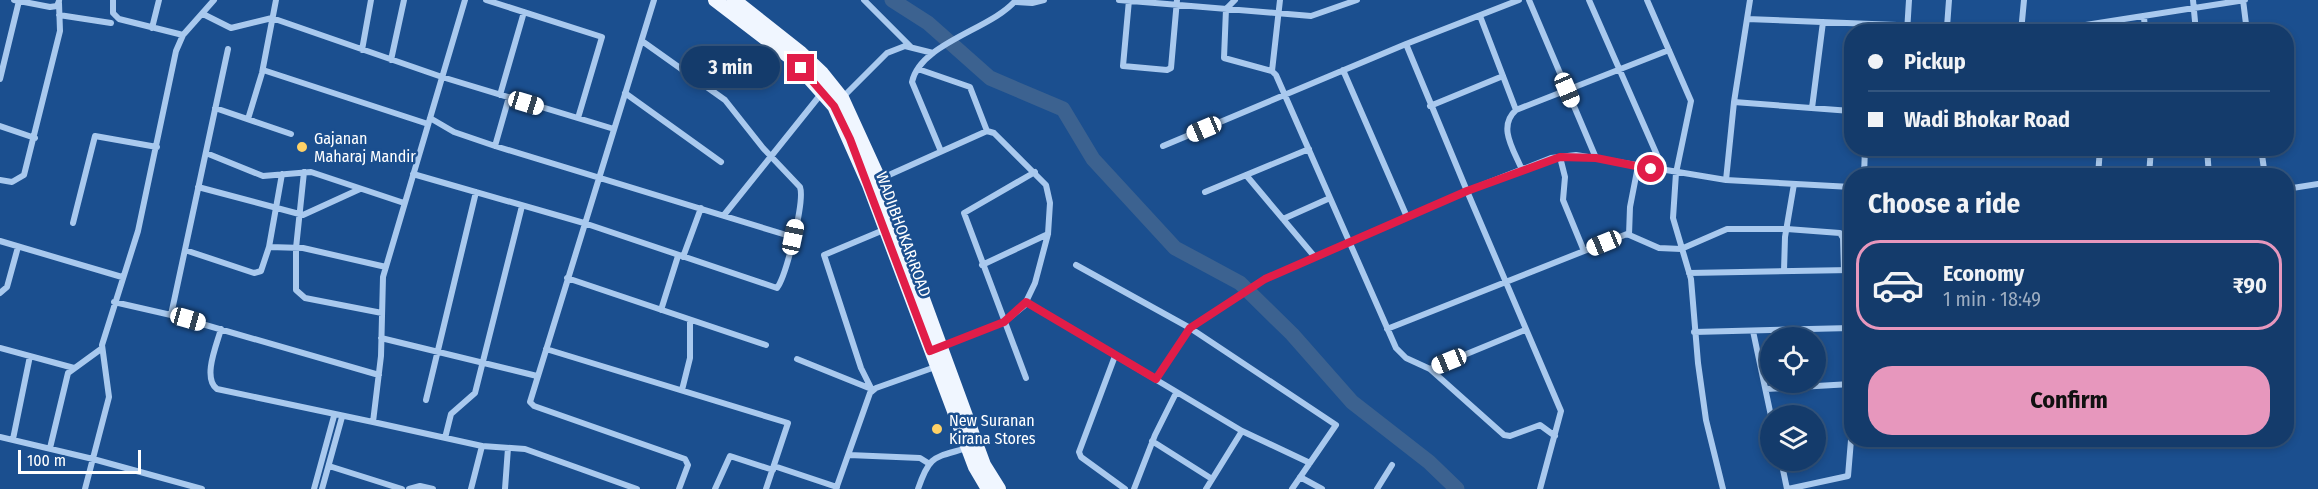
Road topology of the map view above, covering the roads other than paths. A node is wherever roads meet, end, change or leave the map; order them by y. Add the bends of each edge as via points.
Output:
1 (113, 0) edge
2 (159, 0) edge
3 (214, 0) edge
4 (276, 0) edge
5 (371, 0) edge
6 (404, 0) edge
7 (465, 0) edge
8 (486, 0) edge
9 (654, 0) edge
10 (715, 0) edge
11 (734, 0) edge
12 (864, 0) edge
13 (1044, 0) edge
14 (1119, 0) edge
15 (1235, 0) edge
16 (1280, 0) edge
17 (1337, 0) edge
18 (1357, 0) edge
19 (1519, 0) edge
20 (1529, 0) edge
21 (1589, 0) edge
22 (1647, 0) edge
23 (1750, 0) edge
24 (1909, 0) edge
25 (1949, 0) edge
26 (2024, 0) edge
27 (2193, 0) edge
28 (2244, 0) edge
29 (16, 1) edge
30 (59, 1) edge
31 (1016, 1) edge
32 (1129, 1) edge
33 (28, 2) edge
34 (1176, 2) edge
35 (1338, 8) junction
36 (1226, 9) junction
37 (2194, 9) junction
38 (524, 12) junction
39 (1279, 13) junction
40 (203, 14) junction
41 (59, 15) junction
42 (1480, 16) junction
43 (2144, 16) junction
44 (272, 18) junction
45 (1748, 19) junction
46 (1823, 22) junction
47 (111, 23) dead end
48 (1851, 24) edge
49 (1907, 24) edge
50 (1947, 24) edge
51 (2022, 24) edge
52 (2106, 24) edge
53 (2144, 24) edge
54 (2195, 24) edge
55 (2246, 24) edge
56 (152, 28) junction
57 (183, 35) junction
58 (642, 41) junction
59 (1406, 44) junction
60 (911, 46) junction
61 (228, 49) dead end
62 (362, 50) junction
63 (1669, 50) junction
64 (934, 52) junction
65 (392, 60) junction
66 (2, 65) edge
67 (918, 69) junction
68 (263, 70) junction
69 (1343, 70) junction
70 (1620, 70) junction
71 (1272, 71) junction
72 (1503, 76) junction
73 (442, 77) junction
74 (0, 79) edge
75 (1567, 90) junction
76 (823, 91) junction
77 (625, 93) junction
78 (1285, 94) junction
79 (500, 95) junction
80 (509, 97) junction
81 (838, 102) junction
82 (1734, 102) junction
83 (1430, 106) junction
84 (215, 108) junction
85 (1812, 108) junction
86 (1516, 110) junction
87 (1844, 110) edge
88 (578, 118) junction
89 (248, 119) junction
90 (429, 121) junction
91 (0, 126) edge
92 (614, 129) junction
93 (987, 131) junction
94 (291, 134) dead end
95 (35, 138) junction
96 (495, 146) junction
97 (1163, 146) dead end
98 (157, 147) junction
99 (1309, 149) junction
100 (940, 150) junction
101 (206, 153) junction
102 (773, 157) junction
103 (1560, 157) junction
104 (1596, 158) junction
105 (721, 162) dead end
106 (1638, 166) junction
107 (1522, 170) junction
108 (1664, 171) junction
109 (304, 172) junction
110 (1035, 172) junction
111 (1676, 173) junction
112 (282, 174) junction
113 (413, 174) junction
114 (1245, 175) junction
115 (599, 176) junction
116 (0, 180) edge
117 (1726, 180) junction
118 (874, 182) junction
119 (1794, 184) junction
120 (2318, 184) edge
121 (198, 187) junction
122 (1844, 187) edge
123 (2294, 188) edge
124 (360, 189) junction
125 (1467, 191) junction
126 (476, 192) junction
127 (1205, 192) dead end
128 (1330, 198) junction
129 (405, 203) junction
130 (522, 206) junction
131 (701, 208) junction
132 (275, 209) junction
133 (300, 215) junction
134 (724, 215) junction
135 (1407, 217) junction
136 (1283, 219) junction
137 (73, 223) dead end
138 (584, 223) junction
139 (891, 227) junction
140 (1787, 229) junction
141 (1048, 234) junction
142 (1629, 235) junction
143 (793, 237) junction
144 (0, 241) edge
145 (1349, 241) junction
146 (18, 247) junction
147 (269, 247) junction
148 (296, 248) junction
149 (1681, 249) junction
150 (1844, 249) edge
151 (185, 250) junction
152 (1584, 251) junction
153 (681, 256) junction
154 (1314, 256) junction
155 (982, 265) junction
156 (1076, 265) dead end
157 (386, 267) junction
158 (1844, 270) edge
159 (1784, 271) junction
160 (1689, 273) junction
161 (122, 277) junction
162 (567, 278) junction
163 (1505, 283) junction
164 (0, 293) edge
165 (114, 302) junction
166 (1026, 302) junction
167 (661, 310) junction
168 (382, 313) junction
169 (171, 315) junction
170 (690, 320) junction
171 (1004, 322) junction
172 (1190, 328) junction
173 (1844, 328) edge
174 (221, 329) junction
175 (1387, 329) junction
176 (1525, 330) junction
177 (1753, 331) junction
178 (1694, 332) junction
179 (381, 339) junction
180 (766, 345) dead end
181 (0, 348) edge
182 (101, 349) junction
183 (546, 349) junction
184 (935, 349) junction
185 (437, 352) junction
186 (30, 356) junction
187 (1115, 356) junction
188 (797, 359) dead end
189 (1760, 362) edge
190 (483, 363) junction
191 (941, 365) junction
192 (74, 368) junction
193 (1430, 369) junction
194 (379, 375) junction
195 (537, 376) junction
196 (1026, 378) dead end
197 (1156, 379) junction
198 (1844, 384) edge
199 (1826, 385) edge
200 (871, 389) junction
201 (682, 390) junction
202 (1176, 393) junction
203 (426, 400) dead end
204 (334, 416) junction
205 (342, 417) junction
206 (373, 422) junction
207 (1242, 431) junction
208 (1555, 436) junction
209 (0, 437) edge
210 (445, 438) junction
211 (13, 439) junction
212 (1152, 441) junction
213 (482, 446) junction
214 (972, 447) junction
215 (1850, 447) edge
216 (50, 448) junction
217 (508, 448) junction
218 (849, 455) junction
219 (93, 459) junction
220 (928, 463) junction
221 (1310, 463) junction
222 (1392, 465) dead end
223 (328, 466) junction
224 (773, 468) junction
225 (1783, 471) edge
226 (1300, 477) junction
227 (1212, 479) junction
228 (186, 487) edge
229 (837, 488) edge
230 (86, 489) edge
231 (202, 489) edge
232 (314, 489) edge
233 (322, 489) edge
234 (402, 489) edge
235 (409, 489) edge
236 (433, 489) edge
237 (471, 489) edge
238 (505, 489) edge
239 (637, 489) edge
240 (679, 489) edge
241 (715, 489) edge
242 (766, 489) edge
243 (918, 489) edge
244 (988, 489) edge
245 (999, 489) edge
246 (1125, 489) edge
247 (1134, 489) edge
248 (1206, 489) edge
249 (1292, 489) edge
250 (1322, 489) edge
251 (1377, 489) edge
252 (1540, 489) edge
253 (1723, 489) edge
254 (1787, 489) edge

1 - 56 street via 115,17
2 - 56 street
3 - 40 street
4 - 44 street
5 - 62 street
6 - 65 street
7 - 73 street
8 - 38 street
9 - 58 street
10 - 76 main road, WADI BHOKAR ROAD via 792,59
11 - 81 main road, WADI BHOKAR ROAD via 801,52 822,73
12 - 60 street
13 - 31 street
14 - 32 street
15 - 36 street
16 - 39 street
17 - 35 street
18 - 35 street
19 - 42 street
20 - 75 street
21 - 70 street
22 - 63 street
23 - 45 street
24 - 49 street
25 - 50 street
26 - 51 street
27 - 37 street
28 - 37 street
28 - 55 street
29 - 33 street
29 - 66 street
30 - 33 street via 50,8
30 - 41 street
31 - 64 street
32 - 34 street
32 - 34 street via 1123,66 1167,70 1171,68
34 - 36 street
35 - 39 street via 1311,16
36 - 39 street
36 - 71 street via 1224,58
37 - 43 street
37 - 54 street
38 - 79 street
38 - 88 street via 602,37
39 - 71 street
40 - 44 street via 231,28
40 - 57 street
41 - 47 street
41 - 95 street via 60,31
42 - 59 street
42 - 72 street
43 - 52 street
43 - 53 street
44 - 62 street
44 - 68 street
45 - 46 street
45 - 82 street
46 - 48 street
46 - 85 street
56 - 57 street
57 - 98 street via 176,51
58 - 77 street
58 - 102 street via 725,100
59 - 69 street
59 - 83 street
60 - 64 street
60 - 81 street via 887,53
61 - 84 street
62 - 65 street
63 - 70 street
63 - 111 street via 1691,101
64 - 67 street
65 - 73 street
66 - 74 street
67 - 93 street via 970,87
67 - 100 street via 912,82
68 - 89 street
68 - 90 street
69 - 78 street
69 - 135 street
70 - 75 street
70 - 108 street
71 - 78 street
72 - 83 street
72 - 86 street
73 - 79 street
73 - 90 street
75 - 86 street
75 - 104 street
76 - 81 main road, WADI BHOKAR ROAD
76 - 102 street
77 - 92 street
77 - 105 street
78 - 97 street
78 - 99 street
79 - 80 street
80 - 88 street
80 - 96 street
81 - 118 main road, WADI BHOKAR ROAD
82 - 85 street
82 - 117 street
83 - 125 street
84 - 89 street
84 - 101 street
85 - 87 street
86 - 107 street via 1508,117 1505,128
88 - 92 street
89 - 94 street
90 - 96 street
90 - 113 street
91 - 95 street
92 - 115 street
93 - 100 street
93 - 110 street via 994,133
95 - 116 street via 23,178 12,182
96 - 115 street
98 - 137 street via 95,136
98 - 161 street via 138,231
99 - 114 street
99 - 128 street
100 - 118 street
101 - 112 street via 263,176
101 - 121 street
102 - 134 street
102 - 143 street via 801,190
103 - 104 street
103 - 107 street
103 - 152 street via 1563,200
104 - 106 street
106 - 108 street
106 - 142 street
107 - 125 street
108 - 111 street
109 - 112 street
109 - 124 street
109 - 133 street
110 - 141 street via 1046,185 1050,203
110 - 155 street via 964,213
111 - 117 street
111 - 149 street via 1673,218
112 - 132 street
113 - 126 street
113 - 129 street
114 - 127 street
114 - 136 street
115 - 131 street
115 - 138 street
117 - 119 street
118 - 139 main road, WADI BHOKAR ROAD
119 - 122 street
119 - 140 street
120 - 123 street
121 - 132 street
121 - 151 street
124 - 129 street
124 - 133 street
125 - 135 street
125 - 163 street
126 - 130 street
126 - 185 street
128 - 136 street
128 - 145 street
129 - 157 street
130 - 138 street
130 - 190 street
131 - 134 street
131 - 153 street
132 - 133 street
132 - 147 street
133 - 148 street
134 - 143 street
135 - 145 street
136 - 154 street
138 - 153 street
138 - 162 street
139 - 184 main road, WADI BHOKAR ROAD
139 - 200 street via 824,255
140 - 149 street via 1722,230
140 - 150 street via 1842,235
140 - 159 street
141 - 155 street
141 - 166 street
142 - 149 street via 1659,248
142 - 152 street
143 - 153 street via 777,288
144 - 146 street
145 - 154 street
145 - 175 street
146 - 161 street
146 - 164 street via 7,287
147 - 148 street
147 - 151 street via 258,273
148 - 157 street
148 - 168 street via 298,294
149 - 160 street
151 - 169 street
152 - 163 street
153 - 167 street
154 - 172 street via 1265,279
155 - 171 street
156 - 172 street
157 - 168 street
158 - 159 street
159 - 160 street
160 - 178 street
161 - 165 street
162 - 167 street
162 - 183 street
163 - 175 street
163 - 176 street
165 - 169 street
165 - 182 street
166 - 171 street
166 - 187 street
167 - 170 street
168 - 179 street
169 - 174 street
170 - 180 street
170 - 201 street via 690,358
171 - 184 street
171 - 196 street
172 - 197 street
172 - 221 street via 1336,425
173 - 177 street
174 - 194 street
174 - 204 street via 210,376 212,386
175 - 193 street via 1400,354
176 - 193 street
176 - 208 street via 1560,411
177 - 178 street
177 - 189 street
178 - 253 street via 1706,420
179 - 185 street
179 - 194 street
181 - 186 street
182 - 192 street
182 - 219 street via 110,392
183 - 195 street
183 - 201 street
184 - 191 main road, WADI BHOKAR ROAD
185 - 190 street
185 - 203 street
186 - 192 street
186 - 211 street
187 - 197 street
187 - 246 street via 1079,452
188 - 200 street
190 - 195 street
190 - 210 street via 475,393 452,414
191 - 200 street
191 - 214 main road, WADI BHOKAR ROAD
192 - 216 street via 67,376
193 - 208 street via 1504,435 1540,425
194 - 206 street
195 - 240 street via 530,402 534,406 685,459 688,465
197 - 202 street
198 - 199 street
200 - 218 street
201 - 224 street via 788,423
202 - 207 street
202 - 212 street
204 - 205 street
204 - 232 street
205 - 206 street
205 - 223 street
206 - 210 street
207 - 221 street
207 - 227 street
208 - 252 street
209 - 211 street
210 - 213 street
211 - 216 street
212 - 227 street
212 - 247 street
213 - 217 street
213 - 237 street
214 - 220 street
214 - 244 main road, WADI BHOKAR ROAD via 980,477
214 - 245 main road, WADI BHOKAR ROAD
215 - 254 street via 1848,476
216 - 219 street
217 - 238 street
217 - 239 street via 525,449
218 - 220 street via 920,458
218 - 229 street
219 - 228 street
219 - 230 street
220 - 243 street
221 - 226 street
222 - 251 street
223 - 233 street
223 - 234 street
224 - 229 street
224 - 241 street via 730,456
224 - 242 street
225 - 254 street
226 - 249 street
226 - 250 street
227 - 248 street
228 - 231 street
235 - 236 street

